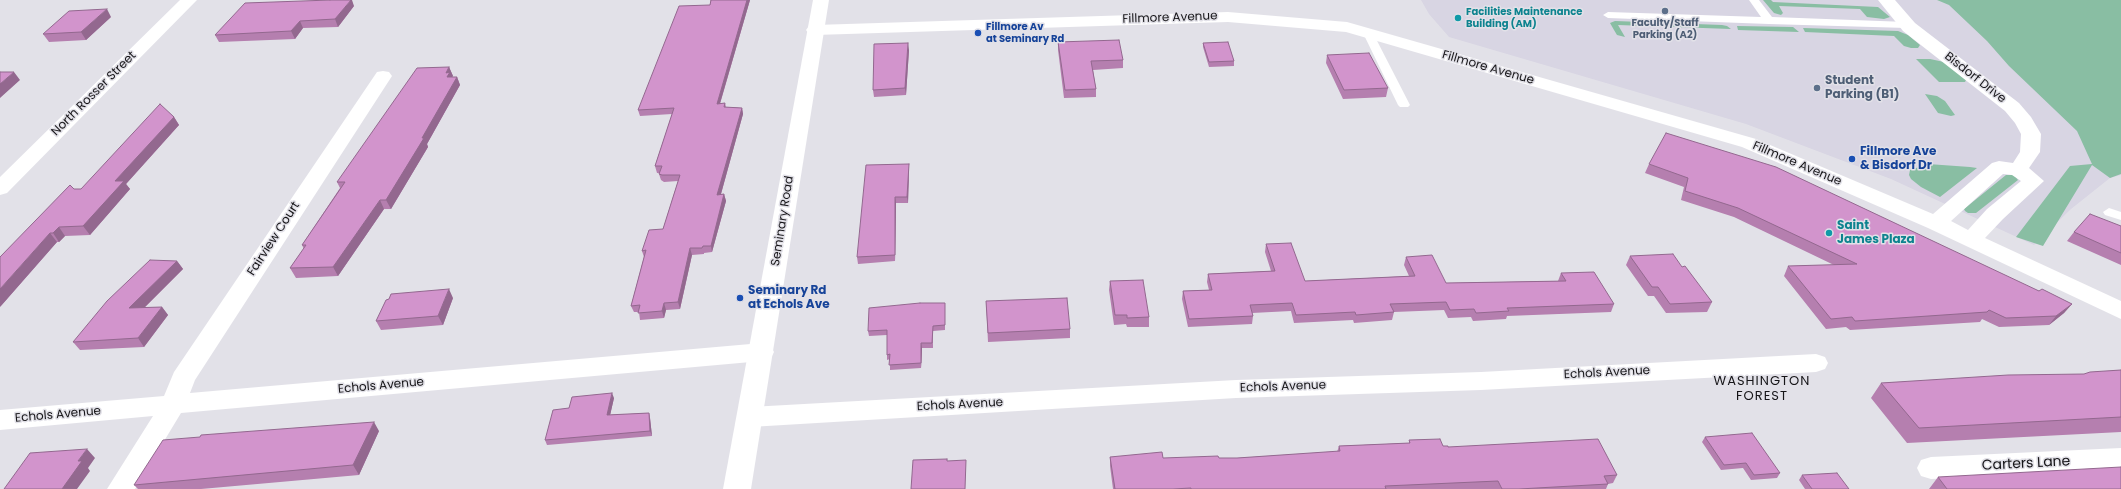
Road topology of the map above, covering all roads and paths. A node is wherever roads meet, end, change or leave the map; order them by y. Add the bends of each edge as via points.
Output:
1 (189, 0) edge
2 (821, 0) edge
3 (1754, 0) edge
4 (1886, 0) edge
5 (1608, 15) dead end
6 (1769, 21) junction
7 (1907, 25) junction
8 (815, 30) junction
9 (1368, 33) junction
10 (383, 76) dead end
11 (1404, 105) dead end
12 (2018, 170) junction
13 (0, 189) edge
14 (1936, 223) junction
15 (1971, 240) junction
16 (2121, 311) edge
17 (762, 352) junction
18 (1816, 363) dead end
19 (172, 405) junction
20 (750, 417) junction
21 (0, 420) edge
22 (2121, 459) edge
23 (1931, 468) dead end
24 (121, 489) edge
25 (737, 489) edge

1 - 13 street, North Rosser Street
2 - 8 street, Seminary Road
3 - 6 lane
4 - 7 street, Bisdorf Drive
5 - 6 lane
6 - 7 lane
7 - 12 street, Bisdorf Drive via 2012,107 2024,121 2032,141 2030,152
8 - 9 street, Fillmore Avenue via 1228,17 1347,26
8 - 17 street, Seminary Road
9 - 11 lane
9 - 14 street, Fillmore Avenue via 1749,143
10 - 19 street, Fairview Court via 183,378
12 - 14 street via 1999,167
12 - 15 street via 2034,181 1995,214
14 - 15 street, Fillmore Avenue
15 - 16 street, Fillmore Avenue
17 - 19 street, Echols Avenue
17 - 20 street, Seminary Road
18 - 20 street, Echols Avenue via 1481,380 1236,388
19 - 21 street, Echols Avenue
19 - 24 street, Fairview Court
20 - 25 street, Seminary Road
22 - 23 street, Carters Lane

